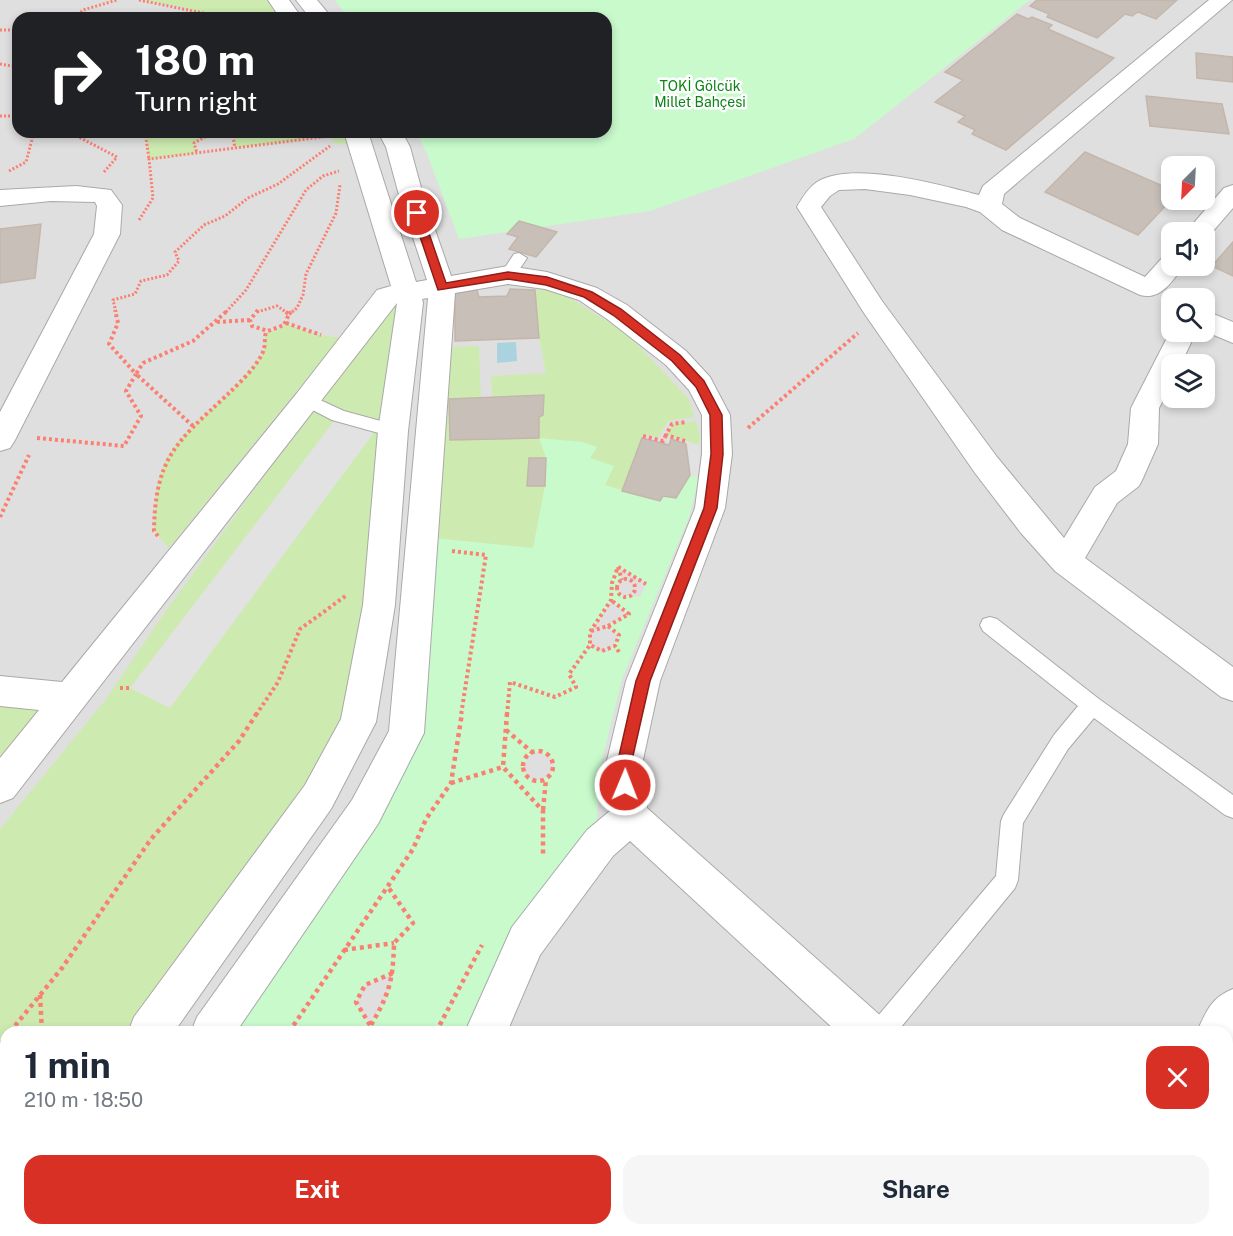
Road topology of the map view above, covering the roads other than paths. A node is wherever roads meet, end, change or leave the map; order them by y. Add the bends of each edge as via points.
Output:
1 (306, 0) edge
2 (1222, 0) edge
3 (316, 12) edge
4 (342, 138) edge
5 (393, 138) edge
6 (1233, 193) edge
7 (0, 198) edge
8 (990, 206) junction
9 (1207, 222) edge
10 (1167, 276) edge
11 (442, 287) junction
12 (407, 292) junction
13 (1160, 295) edge
14 (1215, 324) edge
15 (1233, 333) edge
16 (1178, 342) edge
17 (307, 400) junction
18 (393, 431) junction
19 (0, 440) edge
20 (1066, 562) junction
21 (990, 625) dead end
22 (1233, 686) edge
23 (0, 691) edge
24 (71, 698) junction
25 (1092, 705) junction
26 (0, 786) edge
27 (1233, 808) edge
28 (630, 817) junction
29 (153, 1026) edge
30 (216, 1026) edge
31 (489, 1026) edge
32 (860, 1026) edge
33 (886, 1026) edge

1 - 3 street
2 - 8 street via 992,191
4 - 12 street via 364,152
5 - 11 street
6 - 9 street
7 - 19 street via 85,193 102,195 110,205 107,234
8 - 13 street via 1011,224
8 - 20 street via 933,192 855,181 833,184 819,192 809,207 877,314 987,465
10 - 13 street
11 - 12 street
11 - 28 street via 514,266 588,294 676,358 700,384 716,415 705,448 710,508 643,681 623,769
11 - 30 street via 406,733 364,812
12 - 17 street via 386,296
12 - 18 street via 410,303
14 - 15 street
16 - 20 street via 1145,408 1143,444 1128,478 1106,495
17 - 18 lane via 329,412
17 - 24 street
18 - 29 street via 379,605 358,722 318,797
20 - 22 street
21 - 25 lane
23 - 24 street
24 - 26 street
25 - 27 lane
25 - 33 lane via 1061,742 1012,821 1007,880
28 - 31 street via 600,843 526,941
28 - 32 street

